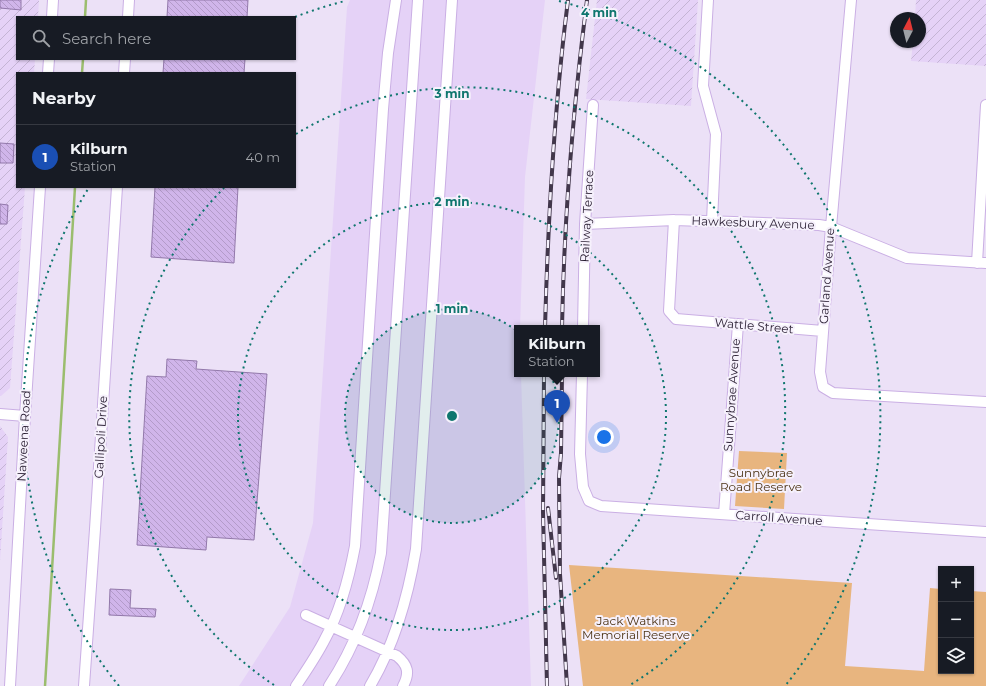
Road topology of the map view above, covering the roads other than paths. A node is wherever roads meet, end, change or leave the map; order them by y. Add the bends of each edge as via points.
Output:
1 (53, 0) edge
2 (129, 0) edge
3 (396, 0) edge
4 (418, 0) edge
5 (452, 0) edge
6 (708, 0) edge
7 (851, 0) edge
8 (52, 16) edge
9 (128, 16) edge
10 (49, 60) edge
11 (125, 60) edge
12 (48, 72) edge
13 (124, 72) edge
14 (593, 105) dead end
15 (986, 105) edge
16 (40, 188) edge
17 (117, 188) edge
18 (674, 220) junction
19 (712, 221) junction
20 (585, 224) junction
21 (831, 227) junction
22 (982, 263) edge
23 (738, 324) junction
24 (583, 325) edge
25 (823, 331) junction
26 (582, 377) edge
27 (986, 402) edge
28 (0, 414) edge
29 (25, 416) junction
30 (724, 514) junction
31 (986, 532) edge
32 (306, 615) dead end
33 (332, 626) junction
34 (356, 638) junction
35 (388, 652) junction
36 (10, 686) edge
37 (84, 686) edge
38 (296, 686) edge
39 (329, 686) edge
40 (370, 686) edge
41 (403, 686) edge

1 - 8 street
2 - 9 street
3 - 33 street via 383,109 355,546
4 - 34 street via 383,537 374,590
5 - 35 street via 416,549 402,611
6 - 19 street via 703,86 716,134
7 - 21 street, Garland Avenue
10 - 12 street
11 - 13 street
14 - 20 street, Railway Terrace
15 - 22 street
16 - 29 street, Naweena Road
17 - 37 street, Gallipoli Drive
18 - 19 street, Hawkesbury Avenue
18 - 20 street, Hawkesbury Avenue
18 - 23 street, Wattle Street via 668,311 676,319
19 - 21 street, Hawkesbury Avenue
20 - 24 street, Railway Terrace
21 - 22 street, Hawkesbury Avenue via 907,258
21 - 25 street, Garland Avenue
23 - 25 street, Wattle Street
23 - 30 street, Sunnybrae Avenue
25 - 27 street, Garland Avenue via 820,372 823,387 833,393
26 - 30 street, Carroll Avenue via 580,454 583,487 589,501 601,506
28 - 29 street
29 - 36 street, Naweena Road
30 - 31 street, Carroll Avenue
32 - 33 street
33 - 34 street
33 - 38 street
34 - 35 street
34 - 39 street
35 - 40 street
35 - 41 street via 397,656 407,668

